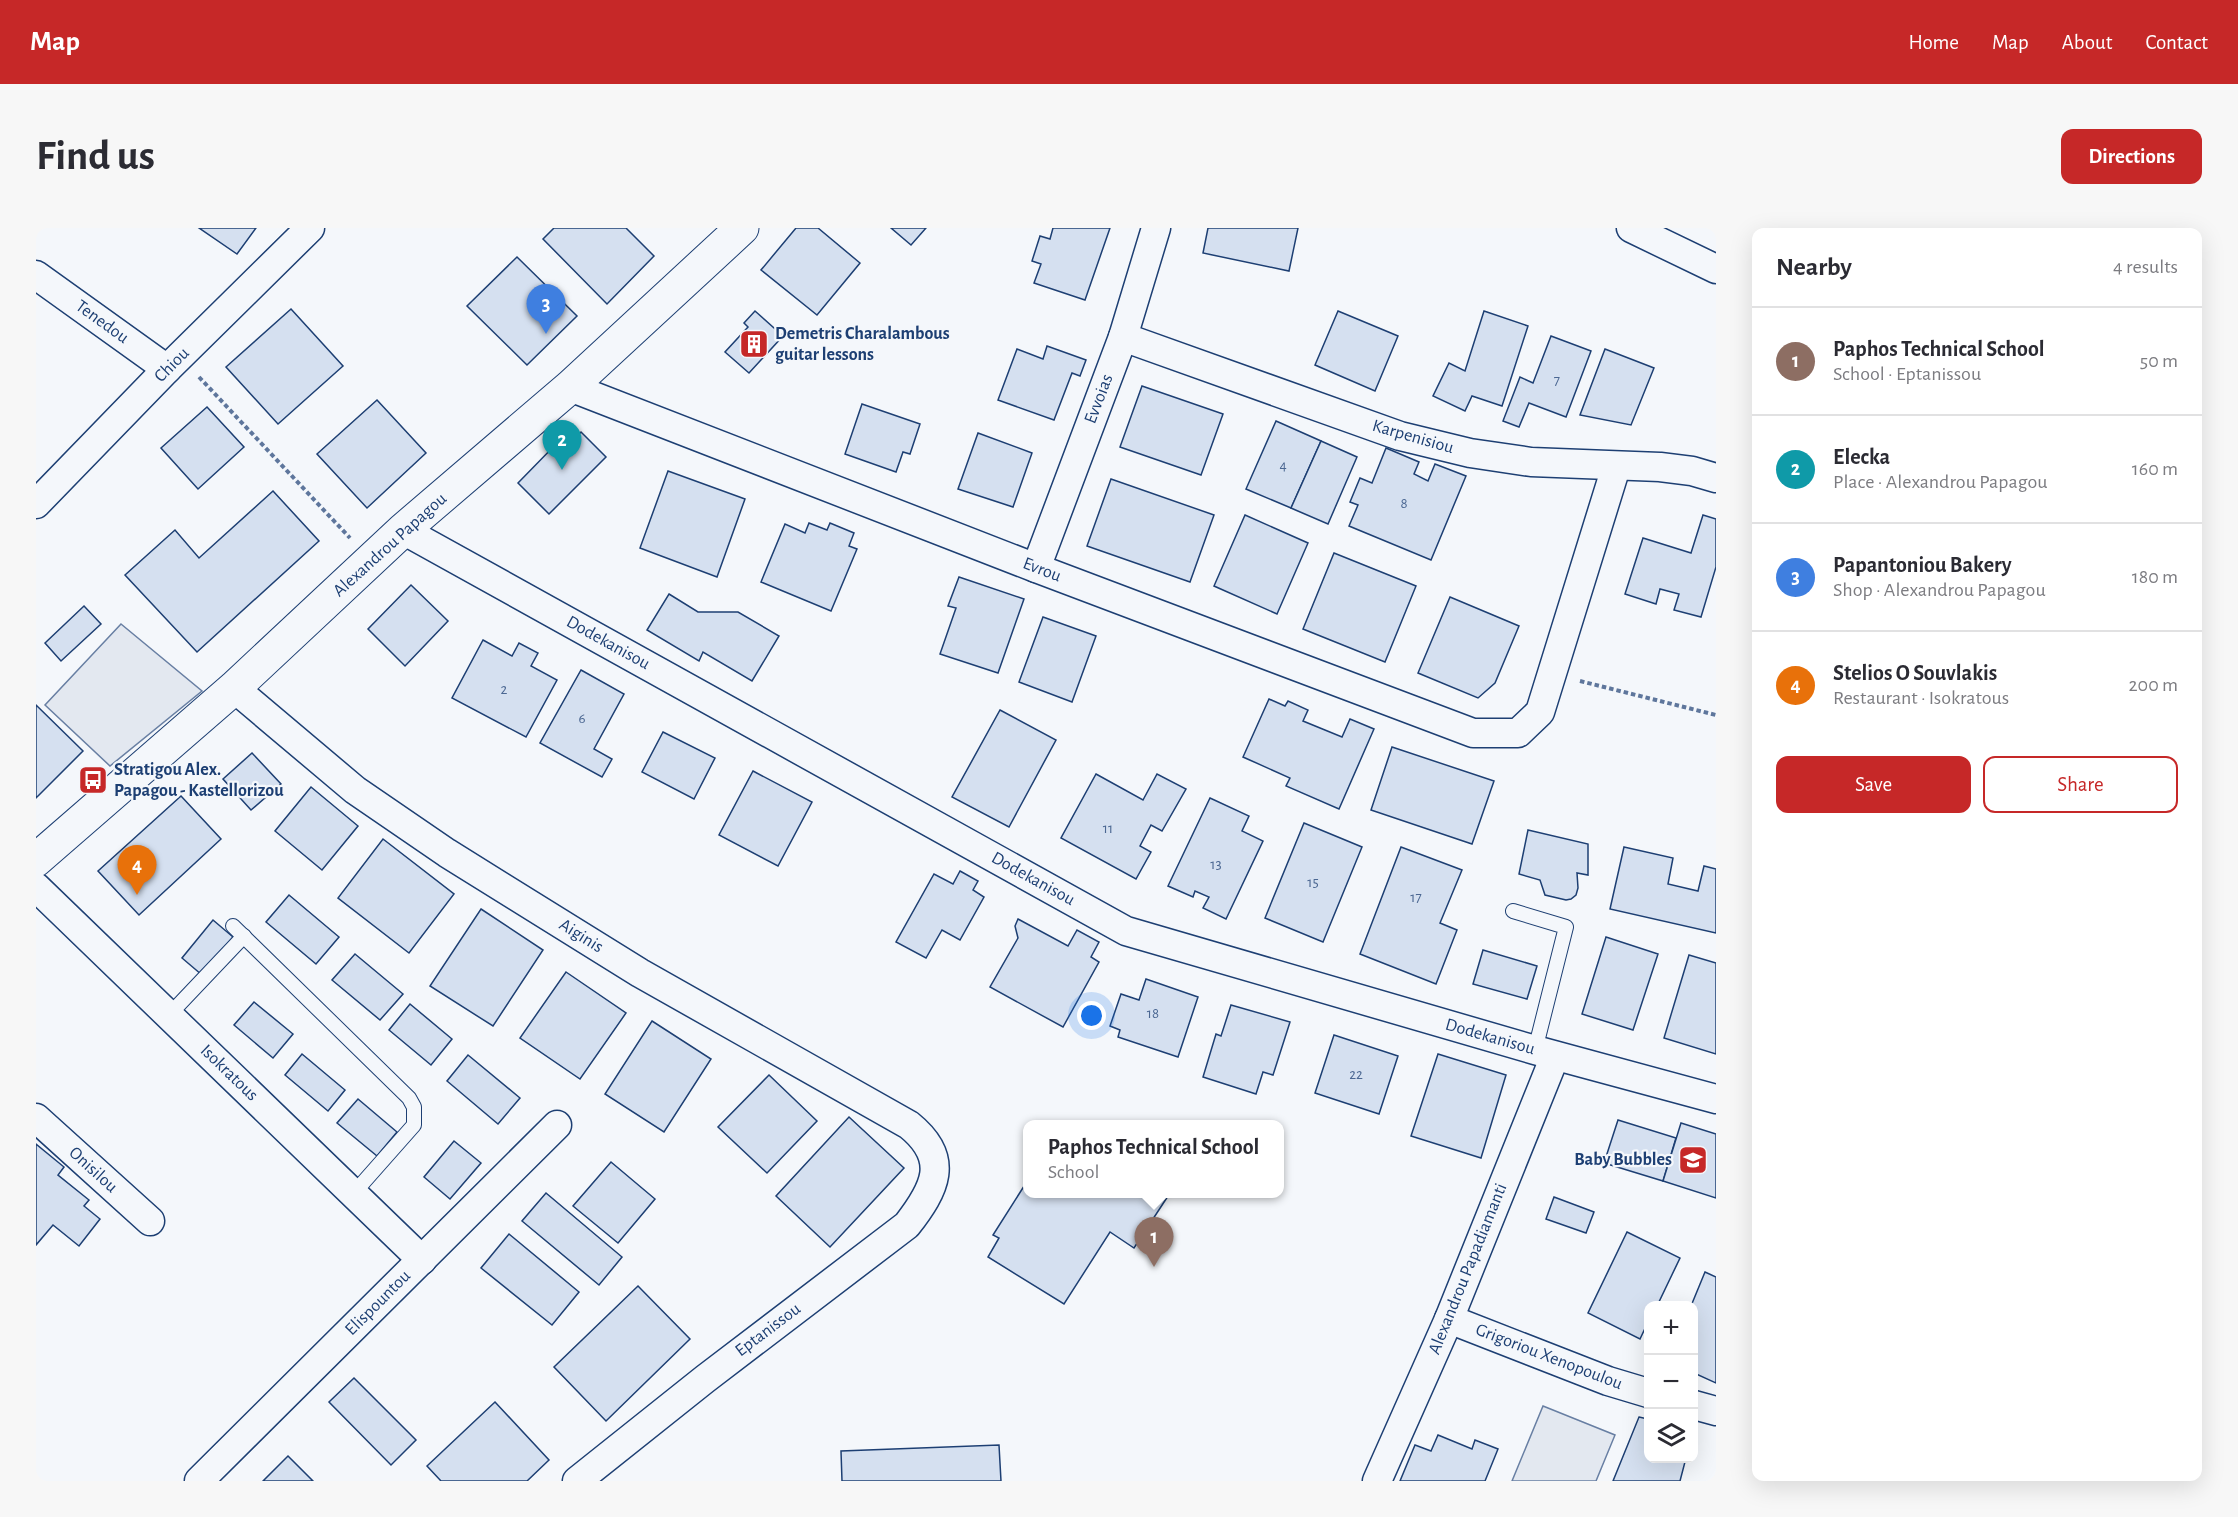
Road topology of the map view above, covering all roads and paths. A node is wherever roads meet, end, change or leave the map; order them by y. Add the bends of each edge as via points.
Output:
1 (310, 228) edge
2 (742, 228) edge
3 (1156, 228) edge
4 (1631, 228) edge
5 (1716, 269) edge
6 (36, 275) edge
7 (1123, 337) junction
8 (174, 363) junction
9 (570, 387) junction
10 (1616, 466) junction
11 (1716, 478) edge
12 (36, 504) edge
13 (403, 530) junction
14 (371, 560) junction
15 (1036, 568) junction
16 (1552, 674) junction
17 (234, 688) junction
18 (1716, 715) edge
19 (36, 860) edge
20 (36, 887) edge
21 (1513, 911) dead end
22 (233, 927) dead end
23 (244, 936) junction
24 (169, 1015) junction
25 (1545, 1053) junction
26 (1716, 1100) edge
27 (36, 1118) edge
28 (557, 1125) dead end
29 (934, 1164) joint
30 (353, 1194) junction
31 (150, 1221) dead end
32 (422, 1260) junction
33 (1449, 1319) junction
34 (1644, 1392) edge
35 (1698, 1406) edge
36 (1716, 1412) edge
37 (199, 1481) edge
38 (577, 1481) edge
39 (1377, 1481) edge

1 - 8 street, Chiou
2 - 9 street, Alexandrou Papagou
3 - 7 street, Evvoias
4 - 5 street
6 - 8 street, Tenedou
7 - 10 street, Karpenisiou via 1400,436 1470,453 1531,462
7 - 15 street, Evvoias
8 - 12 street, Chiou
8 - 14 path
9 - 13 street, Alexandrou Papagou
9 - 15 street, Evrou
10 - 11 street, Karpenisiou via 1660,467
10 - 16 street
13 - 14 street, Alexandrou Papagou
13 - 25 street, Dodekanisou via 1126,931
14 - 17 street, Alexandrou Papagou
15 - 16 street, Evrou via 1473,733 1518,733 1540,712
16 - 18 path
17 - 19 street, Alexandrou Papagou
17 - 29 street, Aiginis via 355,790 447,853 640,973 909,1125 923,1136
20 - 24 street, Isokratous
21 - 25 lane via 1566,927
22 - 23 lane
23 - 24 lane
23 - 30 lane via 414,1107 414,1125
24 - 30 street, Isokratous
25 - 26 street, Dodekanisou
25 - 33 street, Alexandrou Papadiamanti
27 - 31 street, Onisilou
28 - 32 street, Elispountou
29 - 38 street, Eptanissou via 929,1193 907,1225
30 - 32 street, Isokratous
32 - 37 street, Elispountou
33 - 34 street, Grigoriou Xenopoulou
33 - 39 street, Alexandrou Papadiamanti
35 - 36 street

